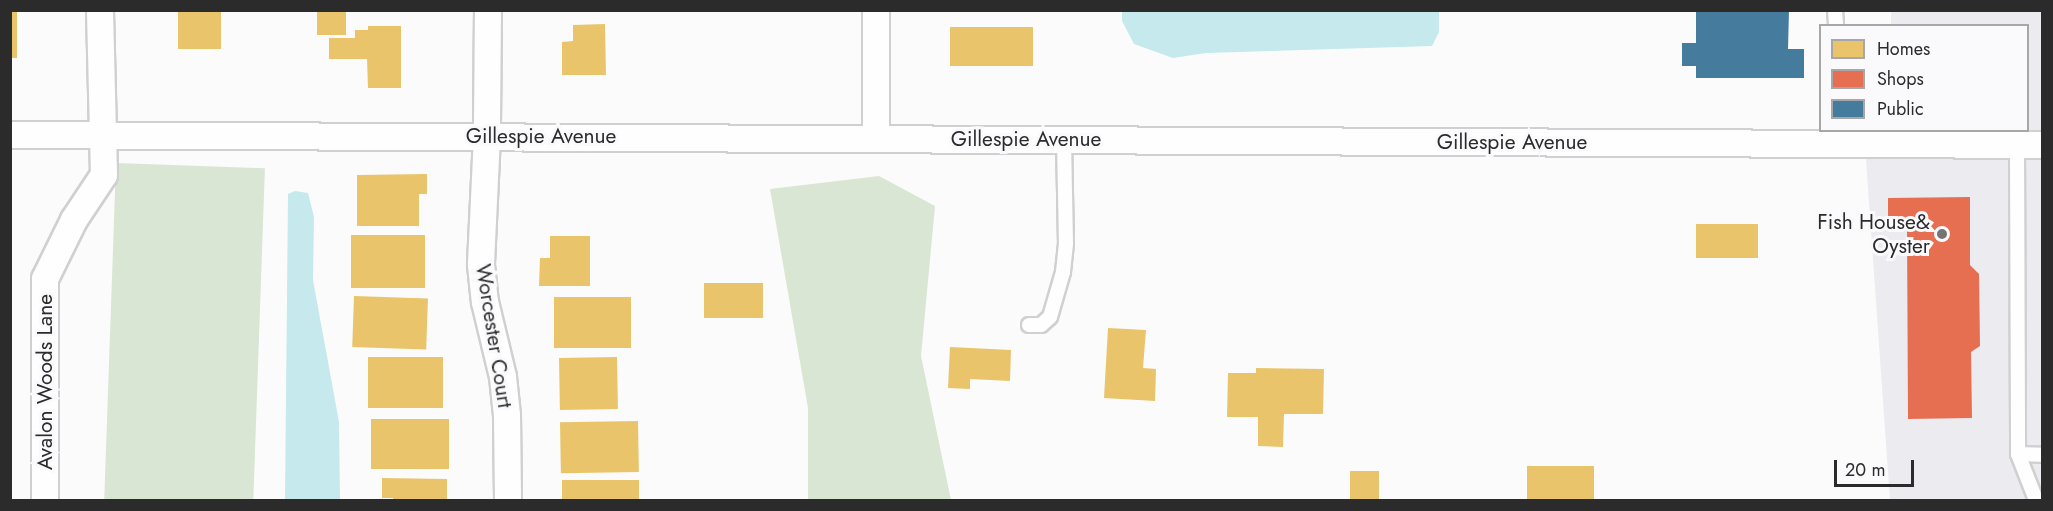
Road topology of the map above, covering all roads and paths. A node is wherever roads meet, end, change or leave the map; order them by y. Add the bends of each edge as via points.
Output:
1 (100, 10) edge
2 (488, 10) edge
3 (876, 10) edge
4 (10, 135) edge
5 (104, 136) junction
6 (487, 136) junction
7 (1838, 137) edge
8 (876, 139) junction
9 (1064, 140) junction
10 (2017, 145) junction
11 (2043, 145) edge
12 (1029, 326) dead end
13 (2018, 454) junction
14 (2043, 455) edge
15 (45, 501) edge
16 (508, 501) edge
17 (2036, 501) edge

1 - 5 street, Avalon Woods Lane
2 - 6 street, Worcester Court
3 - 8 street
4 - 5 street, Gillespie Avenue
5 - 6 street, Gillespie Avenue
5 - 15 street, Avalon Woods Lane via 104,175 74,220 45,279
6 - 8 street, Gillespie Avenue
6 - 16 street, Worcester Court via 481,264 485,302 503,376
7 - 9 street, Gillespie Avenue
7 - 10 street, Gillespie Avenue
8 - 9 street, Gillespie Avenue
9 - 12 lane via 1063,272 1050,317 1041,325
10 - 11 street, Gillespie Avenue
10 - 13 lane
13 - 14 lane
13 - 17 lane

